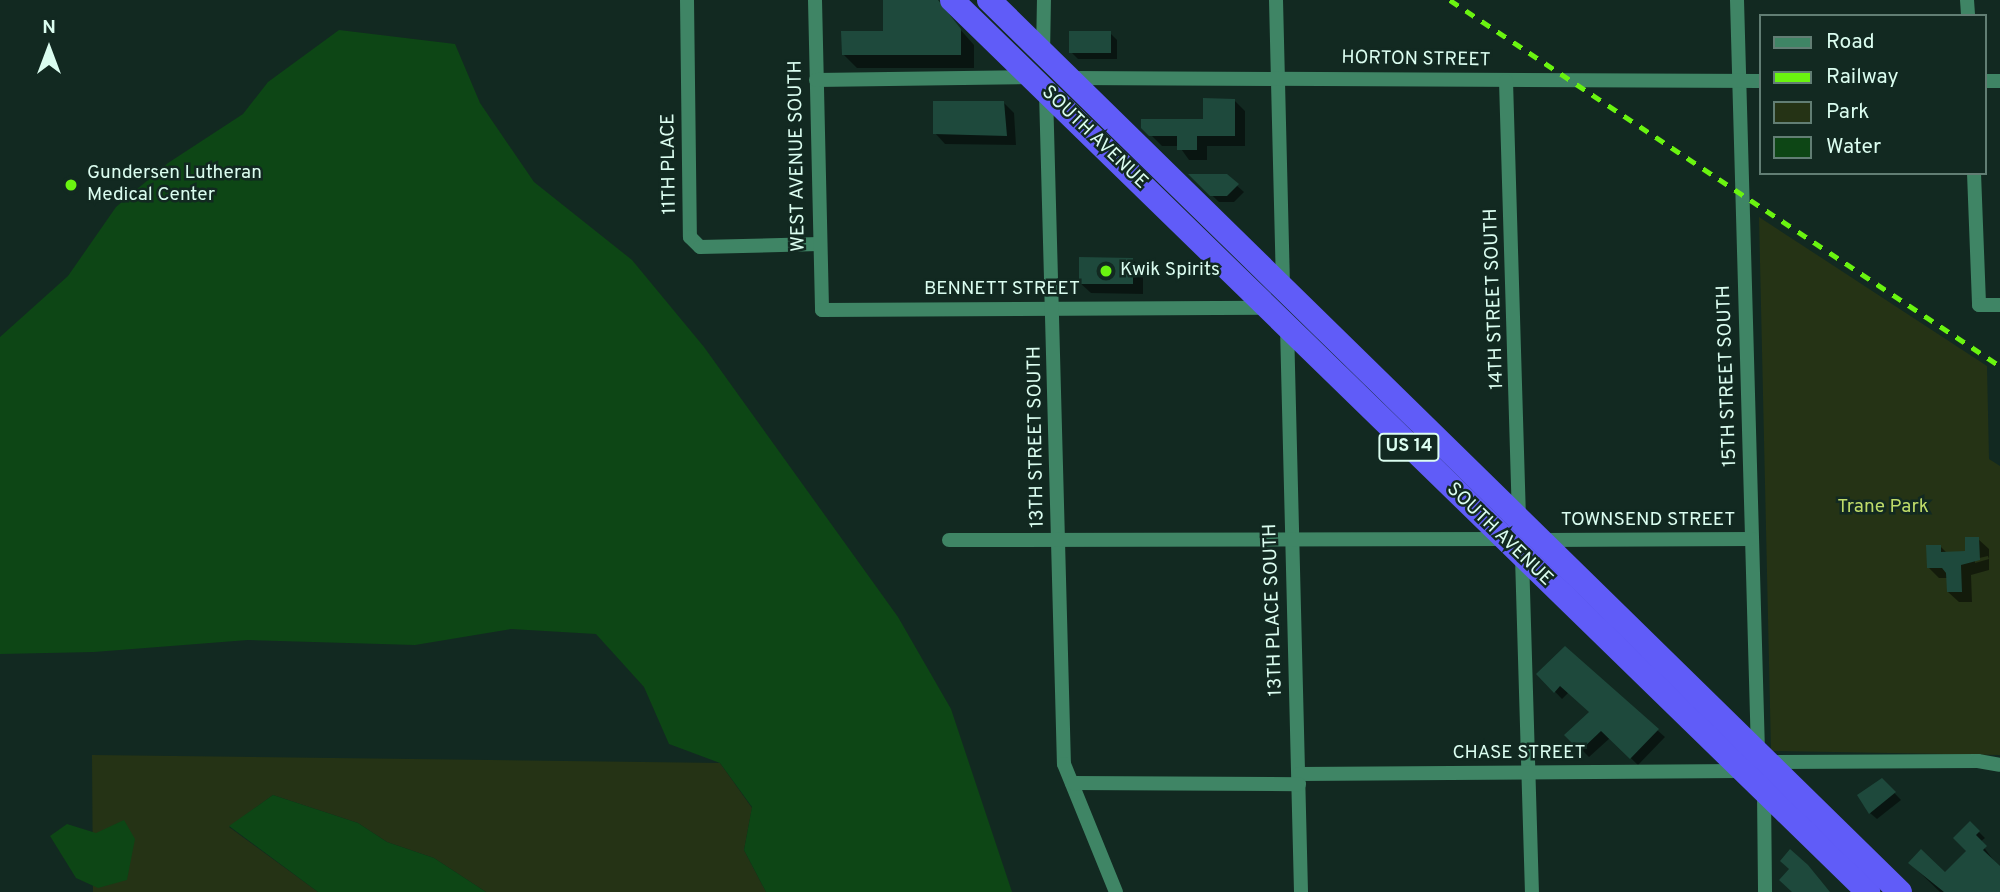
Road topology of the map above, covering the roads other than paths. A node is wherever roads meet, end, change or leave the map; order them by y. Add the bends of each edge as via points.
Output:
1 (687, 0) edge
2 (815, 0) edge
3 (952, 0) edge
4 (989, 0) edge
5 (1044, 0) edge
6 (1276, 0) edge
7 (1737, 0) edge
8 (1043, 55) junction
9 (1071, 78) junction
10 (1278, 78) junction
11 (816, 80) junction
12 (1506, 80) junction
13 (1740, 80) junction
14 (1758, 81) edge
15 (1039, 83) junction
16 (1974, 175) edge
17 (818, 244) junction
18 (1275, 299) junction
19 (2000, 305) edge
20 (1053, 309) junction
21 (822, 310) joint
22 (1287, 327) junction
23 (1519, 517) junction
24 (1503, 539) junction
25 (1752, 539) junction
26 (949, 540) dead end
27 (1290, 540) junction
28 (1544, 540) junction
29 (1058, 541) junction
30 (1522, 557) junction
31 (1763, 757) junction
32 (2000, 765) edge
33 (1740, 771) junction
34 (1529, 773) junction
35 (1299, 779) junction
36 (1072, 783) junction
37 (1763, 793) junction
38 (1116, 892) edge
39 (1301, 892) edge
40 (1532, 892) edge
41 (1765, 892) edge
42 (1868, 892) edge
43 (1900, 892) edge

1 - 17 street, 11TH PLACE via 690,237 700,247
2 - 11 street, WEST AVENUE SOUTH
3 - 15 highway, SOUTH AVENUE / US 14
4 - 8 highway, SOUTH AVENUE / US 14
5 - 8 street
6 - 10 street
7 - 13 street, 15TH STREET SOUTH
8 - 9 highway, SOUTH AVENUE / US 14
9 - 10 street, HORTON STREET
9 - 18 highway, SOUTH AVENUE / US 14
10 - 12 street, HORTON STREET
10 - 18 street
11 - 15 street
11 - 17 street, WEST AVENUE SOUTH
12 - 13 street, HORTON STREET
12 - 23 street, 14TH STREET SOUTH
13 - 14 street, HORTON STREET
13 - 25 street, 15TH STREET SOUTH
15 - 18 highway, SOUTH AVENUE / US 14
15 - 20 street, 13TH STREET SOUTH
16 - 19 street via 1979,305
17 - 21 street, WEST AVENUE SOUTH
18 - 20 street, BENNETT STREET
18 - 22 highway, SOUTH AVENUE / US 14
18 - 23 highway, SOUTH AVENUE / US 14
20 - 21 street, BENNETT STREET
20 - 29 street, 13TH STREET SOUTH
22 - 24 highway, SOUTH AVENUE / US 14
22 - 27 street, 13TH PLACE SOUTH
23 - 28 highway, SOUTH AVENUE / US 14
24 - 27 street
24 - 30 highway, SOUTH AVENUE / US 14
25 - 28 street, TOWNSEND STREET
25 - 31 street, 15TH STREET SOUTH
26 - 29 street
27 - 29 street
27 - 35 street, 13TH PLACE SOUTH
28 - 31 highway, SOUTH AVENUE / US 14
29 - 36 street, 13TH STREET SOUTH via 1064,764
30 - 33 highway, SOUTH AVENUE / US 14
30 - 34 street
31 - 32 street
31 - 43 highway, SOUTH AVENUE / US 14
33 - 34 street, CHASE STREET
33 - 37 highway, SOUTH AVENUE / US 14
34 - 35 street, CHASE STREET
34 - 40 street
35 - 36 street, CHASE STREET
35 - 39 street, 13TH PLACE SOUTH
36 - 38 street, 13TH STREET SOUTH
37 - 41 street
37 - 42 highway, SOUTH AVENUE / US 14

